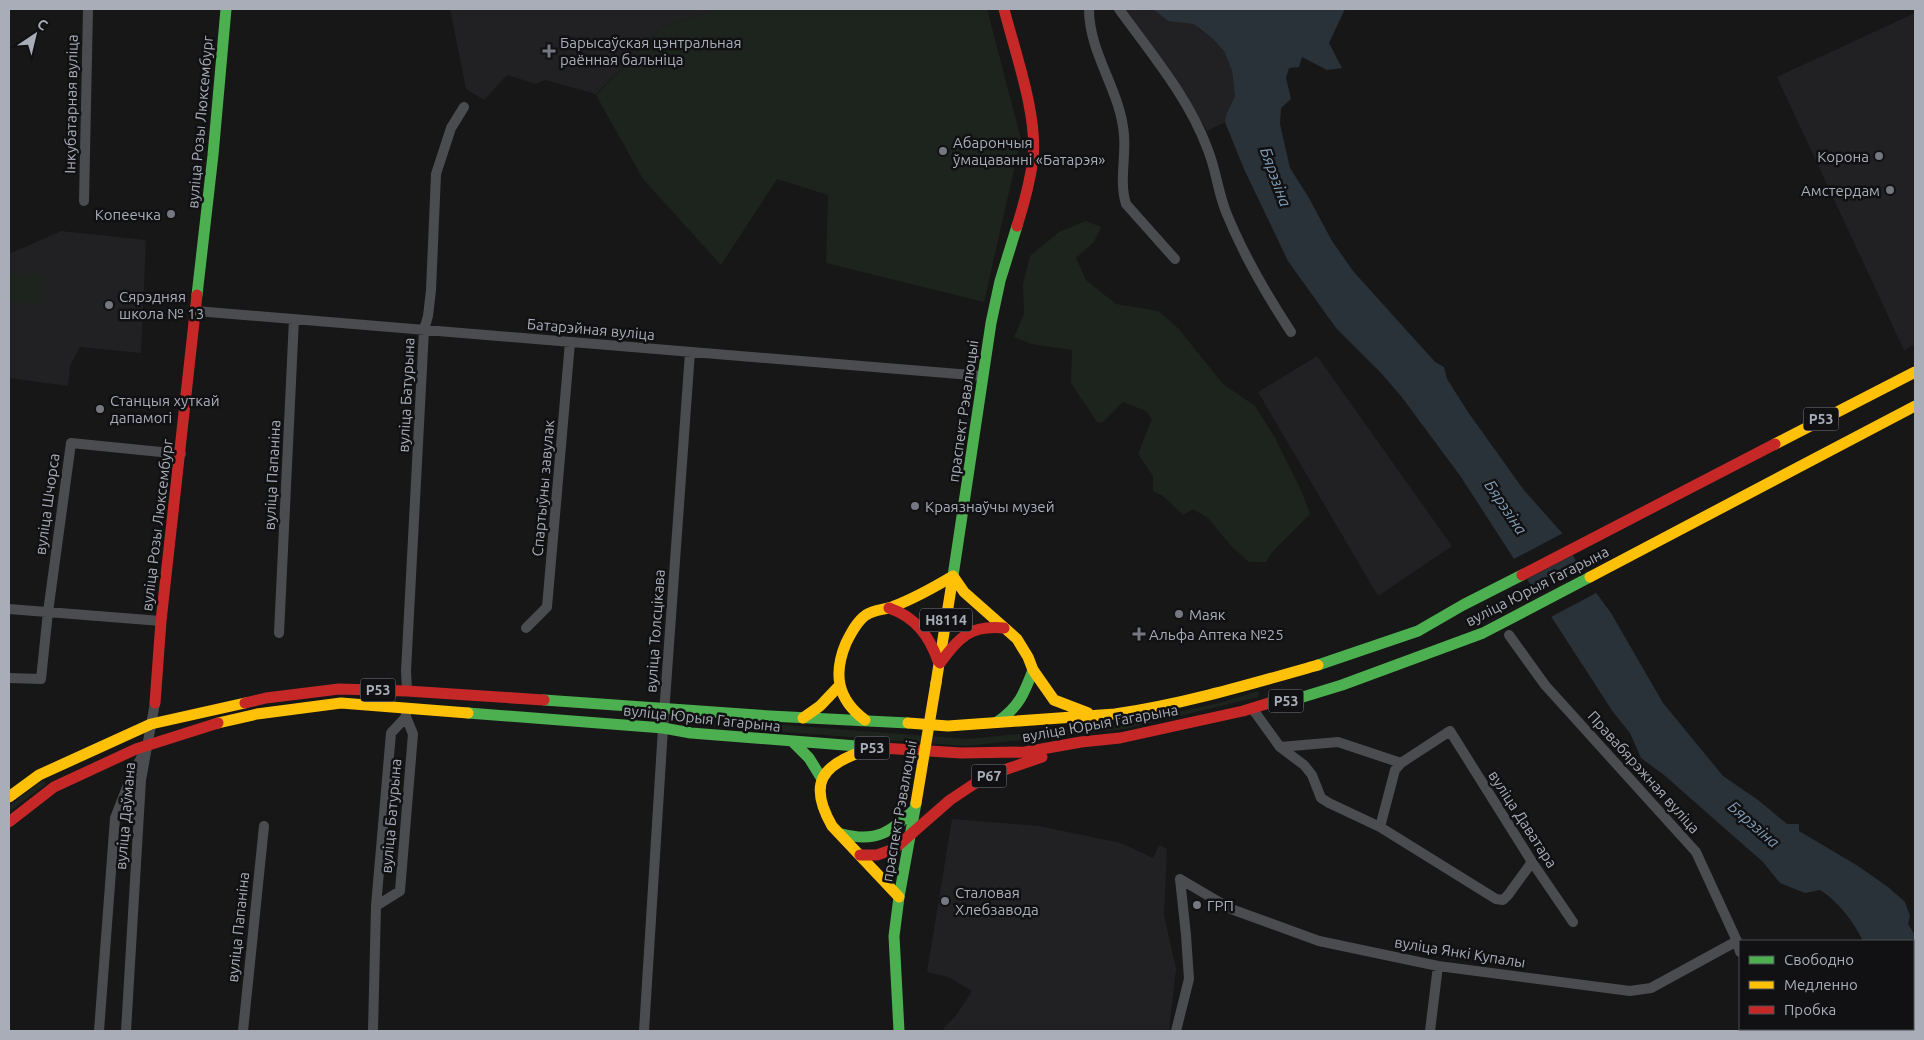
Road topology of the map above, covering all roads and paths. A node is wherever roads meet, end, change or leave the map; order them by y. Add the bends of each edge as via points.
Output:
1 (88, 9) edge
2 (226, 9) edge
3 (1004, 9) edge
4 (1089, 9) edge
5 (1119, 9) edge
6 (464, 107) dead end
7 (84, 200) dead end
8 (1176, 259) dead end
9 (196, 311) junction
10 (294, 320) junction
11 (424, 330) junction
12 (1291, 332) dead end
13 (570, 342) junction
14 (690, 352) junction
15 (1915, 372) edge
16 (983, 376) junction
17 (1915, 406) edge
18 (181, 454) junction
19 (953, 576) junction
20 (889, 608) junction
21 (9, 609) edge
22 (48, 612) junction
23 (162, 621) junction
24 (526, 628) dead end
25 (1004, 628) junction
26 (280, 633) dead end
27 (1508, 635) dead end
28 (939, 665) junction
29 (1033, 670) junction
30 (9, 678) edge
31 (839, 686) junction
32 (407, 691) junction
33 (155, 703) joint
34 (664, 708) junction
35 (1252, 708) junction
36 (406, 712) junction
37 (1094, 715) junction
38 (803, 718) junction
39 (865, 720) junction
40 (997, 722) junction
41 (151, 724) junction
42 (663, 728) junction
43 (792, 741) junction
44 (1081, 742) junction
45 (147, 746) junction
46 (1280, 747) junction
47 (874, 748) junction
48 (1401, 763) junction
49 (822, 779) junction
50 (9, 796) edge
51 (915, 806) junction
52 (9, 822) edge
53 (264, 826) dead end
54 (1380, 828) junction
55 (842, 834) junction
56 (910, 835) junction
57 (860, 855) junction
58 (1532, 862) junction
59 (899, 897) junction
60 (376, 906) junction
61 (1573, 922) dead end
62 (1737, 941) junction
63 (1739, 948) edge
64 (1438, 966) junction
65 (374, 1026) edge
66 (99, 1031) edge
67 (126, 1031) edge
68 (243, 1031) edge
69 (644, 1031) edge
70 (898, 1031) edge
71 (1176, 1031) edge
72 (1430, 1031) edge

1 - 7 street, Інкубатарная вуліца
2 - 9 main road, вуліца Розы Люксембург
3 - 16 main road, праспект Рэвалюцыі / Н8114 via 1029,107 1033,158 1025,201 996,298
4 - 8 street via 1094,42 1117,102 1124,134 1123,193 1126,204
5 - 12 street via 1171,81 1197,126 1208,150 1225,211 1267,297
6 - 11 street, вуліца Батурына via 451,128 436,174 431,290
9 - 10 street, Батарэйная вуліца
9 - 18 main road, вуліца Розы Люксембург
10 - 11 street, Батарэйная вуліца
10 - 26 street, вуліца Папаніна
11 - 13 street, Батарэйная вуліца
11 - 32 street, вуліца Батурына
13 - 14 street, Батарэйная вуліца
13 - 24 street, Спартыўны завулак via 547,607
14 - 16 street, Батарэйная вуліца
14 - 34 street, вуліца Толсцікава
15 - 37 main road, вуліца Юрыя Гагарына / Р53 via 1418,631 1330,662 1221,692 1142,710
16 - 19 main road, праспект Рэвалюцыі / Н8114
17 - 35 main road, вуліца Юрыя Гагарына / Р53 via 1483,633 1342,685 1294,700
18 - 22 street, вуліца Шчорса via 71,443
18 - 23 main road, вуліца Розы Люксембург
19 - 20 main road
19 - 25 main road via 964,592
19 - 28 main road, праспект Рэвалюцыі / Н8114
20 - 28 main road via 898,610 918,625 930,640
20 - 31 main road via 863,618 850,635 839,670
21 - 22 street
22 - 23 street
22 - 30 street, вуліца Шчорса via 41,679
23 - 33 main road, вуліца Розы Люксембург
25 - 28 main road via 984,627 965,633
25 - 29 main road via 1023,647
27 - 62 street, Правабярэжная вуліца via 1545,685 1696,852
28 - 51 main road, праспект Рэвалюцыі, bridge
29 - 37 main road via 1054,700
29 - 40 main road via 1020,704
31 - 38 main road
31 - 39 main road via 851,708
32 - 34 main road, вуліца Юрыя Гагарына / Р53
32 - 41 main road, вуліца Юрыя Гагарына / Р53 via 339,689 266,698
33 - 41 street, вуліца Розы Люксембург
34 - 38 main road, вуліца Юрыя Гагарына / Р53
34 - 42 street, вуліца Толсцікава
35 - 44 main road, вуліца Юрыя Гагарына / Р53 via 1120,738
35 - 46 street
36 - 42 main road, вуліца Юрыя Гагарына / Р53
36 - 45 main road, вуліца Юрыя Гагарына / Р53 via 341,703 216,723
36 - 60 street, вуліца Батурына via 391,733
36 - 60 street, вуліца Батурына via 413,734 400,891
37 - 40 main road, вуліца Юрыя Гагарына / Р53
38 - 39 main road, вуліца Юрыя Гагарына / Р53
39 - 40 main road, вуліца Юрыя Гагарына / Р53 via 948,726
41 - 45 street, вуліца Розы Люксембург
41 - 50 main road, вуліца Юрыя Гагарына / Р53 via 39,775
42 - 43 main road, вуліца Юрыя Гагарына / Р53
42 - 69 street, вуліца Толсцікава
43 - 47 main road, вуліца Юрыя Гагарына / Р53
43 - 49 main road via 809,758
44 - 47 main road, вуліца Юрыя Гагарына / Р53 via 1026,752 961,753
44 - 56 main road, Р67 via 993,774 955,797
45 - 52 main road, вуліца Юрыя Гагарына / Р53 via 54,787
45 - 66 street, вуліца Даўмана via 115,818
45 - 67 street, вуліца Даўмана via 141,780
46 - 48 street via 1338,742
46 - 54 street via 1304,765 1312,775 1321,798
47 - 49 main road via 850,754 838,761
48 - 54 street via 1395,770
48 - 58 street, вуліца Даватара via 1450,731
49 - 55 main road via 819,791 823,810 832,826
51 - 55 main road via 894,828 878,837 863,840
51 - 56 main road, праспект Рэвалюцыі
53 - 68 street, вуліца Папаніна
54 - 58 street via 1496,899 1502,900 1508,895
55 - 57 main road
56 - 57 main road, Р67 via 892,850 871,856
56 - 59 main road, праспект Рэвалюцыі
57 - 59 main road
58 - 61 street, вуліца Даватара
59 - 70 main road, праспект Рэвалюцыі via 894,936
60 - 65 street, вуліца Батурына
62 - 63 street, Правабярэжная вуліца
62 - 64 street, вуліца Янкі Купалы via 1651,988 1630,991
64 - 71 street, вуліца Янкі Купалы via 1319,941 1231,909 1180,879 1188,979
64 - 72 street

